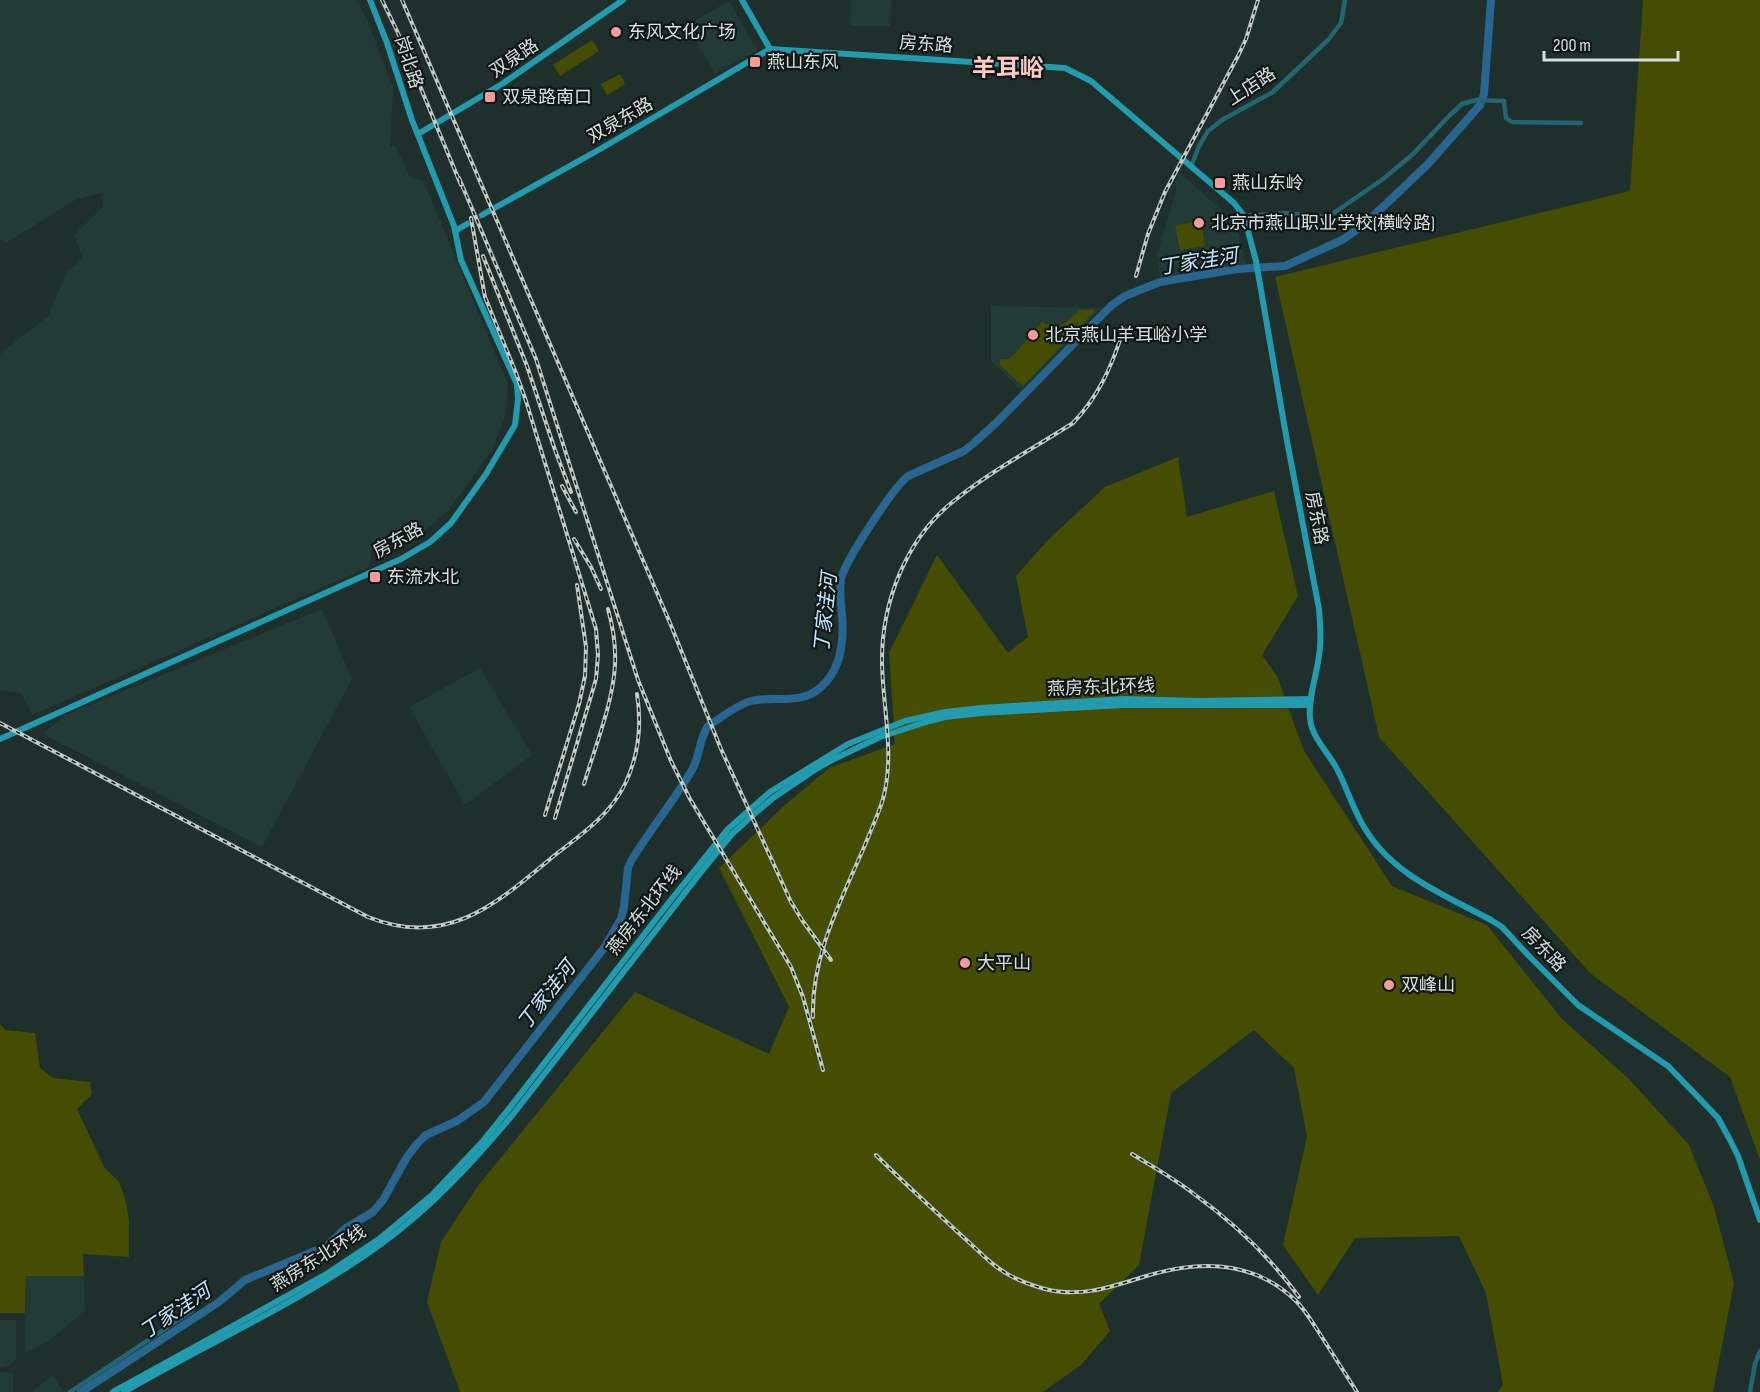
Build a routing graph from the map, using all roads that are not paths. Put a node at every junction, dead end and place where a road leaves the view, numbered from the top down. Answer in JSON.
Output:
{"nodes":[{"id":1,"x":370,"y":0,"type":"edge"},
{"id":2,"x":623,"y":0,"type":"edge"},
{"id":3,"x":742,"y":0,"type":"edge"},
{"id":4,"x":1346,"y":0,"type":"edge"},
{"id":5,"x":770,"y":49,"type":"junction"},
{"id":6,"x":1581,"y":123,"type":"dead end"},
{"id":7,"x":418,"y":134,"type":"junction"},
{"id":8,"x":1191,"y":167,"type":"junction"},
{"id":9,"x":483,"y":215,"type":"tunnel mouth"},
{"id":10,"x":1244,"y":216,"type":"junction"},
{"id":11,"x":467,"y":224,"type":"tunnel mouth"},
{"id":12,"x":455,"y":231,"type":"junction"},
{"id":13,"x":1310,"y":702,"type":"junction"},
{"id":14,"x":3,"y":737,"type":"edge"},
{"id":15,"x":1760,"y":1220,"type":"edge"},
{"id":16,"x":192,"y":1311,"type":"dead end"},
{"id":17,"x":1760,"y":1351,"type":"edge"},
{"id":18,"x":146,"y":1377,"type":"junction"},
{"id":19,"x":70,"y":1392,"type":"edge"},
{"id":20,"x":113,"y":1392,"type":"edge"},
{"id":21,"x":124,"y":1392,"type":"edge"},
{"id":22,"x":1750,"y":1392,"type":"edge"}],
"edges":[{"from":1,"to":7,"type":"main road","name":"岗北路"},
{"from":2,"to":7,"type":"main road","name":"双泉路"},
{"from":3,"to":5,"type":"main road"},
{"from":4,"to":8,"type":"street","name":"上店路"},
{"from":5,"to":8,"type":"main road","name":"房东路"},
{"from":5,"to":9,"type":"main road","name":"双泉东路"},
{"from":6,"to":10,"type":"street"},
{"from":7,"to":12,"type":"main road","name":"房东路"},
{"from":8,"to":10,"type":"main road","name":"房东路"},
{"from":10,"to":13,"type":"main road","name":"房东路"},
{"from":11,"to":12,"type":"main road"},
{"from":12,"to":14,"type":"main road","name":"房东路"},
{"from":13,"to":15,"type":"main road","name":"房东路"},
{"from":13,"to":18,"type":"main road","name":"燕房东北环线"},
{"from":16,"to":19,"type":"street"},
{"from":17,"to":22,"type":"street"},
{"from":18,"to":20,"type":"main road","name":"燕房东北环线"},
{"from":18,"to":21,"type":"main road","name":"燕房东北环线"}]}
